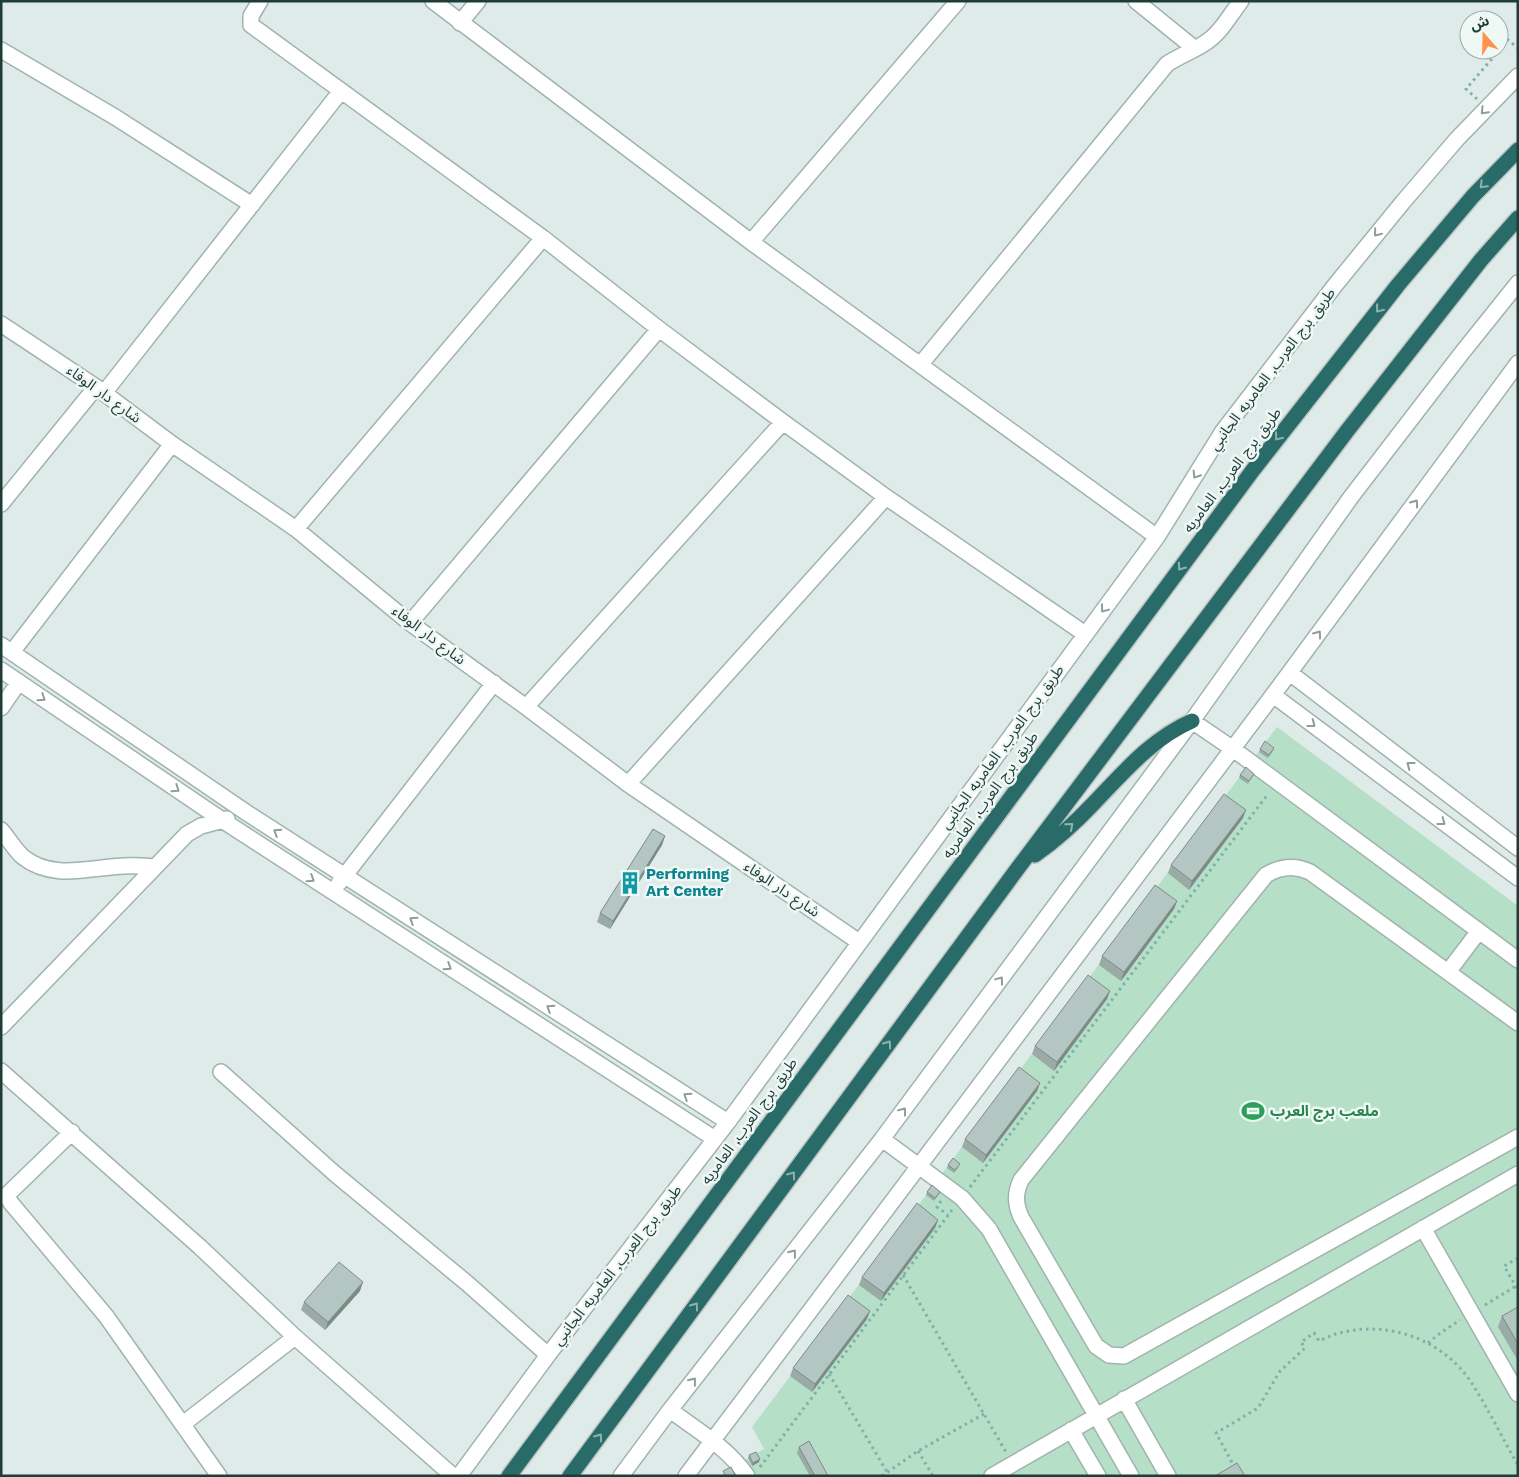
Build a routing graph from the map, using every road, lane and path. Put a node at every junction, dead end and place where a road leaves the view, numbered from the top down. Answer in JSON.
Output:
{"nodes":[{"id":1,"x":260,"y":1,"type":"edge"},
{"id":2,"x":432,"y":1,"type":"edge"},
{"id":3,"x":478,"y":1,"type":"edge"},
{"id":4,"x":958,"y":1,"type":"edge"},
{"id":5,"x":1136,"y":1,"type":"edge"},
{"id":6,"x":1241,"y":1,"type":"edge"},
{"id":7,"x":460,"y":23,"type":"junction"},
{"id":8,"x":1194,"y":48,"type":"junction"},
{"id":9,"x":1518,"y":48,"type":"edge"},
{"id":10,"x":1,"y":50,"type":"edge"},
{"id":11,"x":1518,"y":76,"type":"edge"},
{"id":12,"x":1466,"y":89,"type":"dead end"},
{"id":13,"x":341,"y":91,"type":"junction"},
{"id":14,"x":1518,"y":150,"type":"edge"},
{"id":15,"x":252,"y":205,"type":"junction"},
{"id":16,"x":1518,"y":218,"type":"edge"},
{"id":17,"x":543,"y":238,"type":"junction"},
{"id":18,"x":751,"y":242,"type":"junction"},
{"id":19,"x":1518,"y":283,"type":"edge"},
{"id":20,"x":1,"y":324,"type":"edge"},
{"id":21,"x":659,"y":329,"type":"junction"},
{"id":22,"x":1518,"y":363,"type":"edge"},
{"id":23,"x":920,"y":365,"type":"junction"},
{"id":24,"x":100,"y":390,"type":"junction"},
{"id":25,"x":783,"y":422,"type":"junction"},
{"id":26,"x":172,"y":444,"type":"junction"},
{"id":27,"x":886,"y":497,"type":"junction"},
{"id":28,"x":1,"y":504,"type":"edge"},
{"id":29,"x":296,"y":529,"type":"junction"},
{"id":30,"x":1157,"y":537,"type":"junction"},
{"id":31,"x":410,"y":623,"type":"junction"},
{"id":32,"x":1085,"y":634,"type":"junction"},
{"id":33,"x":6,"y":649,"type":"edge"},
{"id":34,"x":1,"y":670,"type":"edge"},
{"id":35,"x":1290,"y":673,"type":"junction"},
{"id":36,"x":19,"y":682,"type":"junction"},
{"id":37,"x":494,"y":683,"type":"junction"},
{"id":38,"x":1273,"y":695,"type":"junction"},
{"id":39,"x":526,"y":707,"type":"junction"},
{"id":40,"x":1,"y":708,"type":"edge"},
{"id":41,"x":1192,"y":721,"type":"junction"},
{"id":42,"x":1233,"y":749,"type":"junction"},
{"id":43,"x":1278,"y":782,"type":"junction"},
{"id":44,"x":628,"y":784,"type":"junction"},
{"id":45,"x":247,"y":813,"type":"junction"},
{"id":46,"x":222,"y":820,"type":"junction"},
{"id":47,"x":1,"y":830,"type":"edge"},
{"id":48,"x":1518,"y":848,"type":"edge"},
{"id":49,"x":155,"y":867,"type":"junction"},
{"id":50,"x":1018,"y":868,"type":"junction"},
{"id":51,"x":344,"y":876,"type":"junction"},
{"id":52,"x":1518,"y":878,"type":"edge"},
{"id":53,"x":333,"y":892,"type":"junction"},
{"id":54,"x":1479,"y":931,"type":"junction"},
{"id":55,"x":860,"y":942,"type":"junction"},
{"id":56,"x":1518,"y":960,"type":"edge"},
{"id":57,"x":1448,"y":972,"type":"junction"},
{"id":58,"x":1518,"y":1023,"type":"edge"},
{"id":59,"x":1,"y":1027,"type":"edge"},
{"id":60,"x":598,"y":1038,"type":"junction"},
{"id":61,"x":587,"y":1056,"type":"junction"},
{"id":62,"x":1,"y":1071,"type":"edge"},
{"id":63,"x":221,"y":1072,"type":"dead end"},
{"id":64,"x":728,"y":1122,"type":"junction"},
{"id":65,"x":72,"y":1132,"type":"junction"},
{"id":66,"x":1518,"y":1137,"type":"edge"},
{"id":67,"x":715,"y":1139,"type":"junction"},
{"id":68,"x":882,"y":1139,"type":"junction"},
{"id":69,"x":919,"y":1165,"type":"junction"},
{"id":70,"x":1518,"y":1174,"type":"edge"},
{"id":71,"x":962,"y":1198,"type":"junction"},
{"id":72,"x":1422,"y":1228,"type":"junction"},
{"id":73,"x":1518,"y":1258,"type":"edge"},
{"id":74,"x":903,"y":1275,"type":"junction"},
{"id":75,"x":1518,"y":1290,"type":"edge"},
{"id":76,"x":295,"y":1338,"type":"junction"},
{"id":77,"x":548,"y":1355,"type":"junction"},
{"id":78,"x":829,"y":1374,"type":"junction"},
{"id":79,"x":1518,"y":1394,"type":"edge"},
{"id":80,"x":1124,"y":1399,"type":"junction"},
{"id":81,"x":670,"y":1410,"type":"junction"},
{"id":82,"x":984,"y":1414,"type":"junction"},
{"id":83,"x":1096,"y":1415,"type":"junction"},
{"id":84,"x":183,"y":1424,"type":"junction"},
{"id":85,"x":1071,"y":1430,"type":"junction"},
{"id":86,"x":712,"y":1441,"type":"junction"},
{"id":87,"x":918,"y":1451,"type":"junction"},
{"id":88,"x":1013,"y":1464,"type":"junction"},
{"id":89,"x":1518,"y":1465,"type":"edge"},
{"id":90,"x":1236,"y":1469,"type":"edge"},
{"id":91,"x":753,"y":1472,"type":"edge"},
{"id":92,"x":887,"y":1472,"type":"junction"},
{"id":93,"x":219,"y":1476,"type":"edge"},
{"id":94,"x":452,"y":1476,"type":"edge"},
{"id":95,"x":459,"y":1476,"type":"edge"},
{"id":96,"x":509,"y":1476,"type":"edge"},
{"id":97,"x":570,"y":1476,"type":"edge"},
{"id":98,"x":621,"y":1476,"type":"edge"},
{"id":99,"x":686,"y":1476,"type":"edge"},
{"id":100,"x":882,"y":1476,"type":"edge"},
{"id":101,"x":933,"y":1476,"type":"edge"},
{"id":102,"x":992,"y":1476,"type":"edge"},
{"id":103,"x":1098,"y":1476,"type":"edge"},
{"id":104,"x":1131,"y":1476,"type":"edge"},
{"id":105,"x":1168,"y":1476,"type":"edge"}],
"edges":[{"from":1,"to":13,"type":"street"},
{"from":2,"to":7,"type":"street"},
{"from":3,"to":7,"type":"street"},
{"from":4,"to":18,"type":"street"},
{"from":5,"to":8,"type":"street"},
{"from":6,"to":8,"type":"street"},
{"from":7,"to":18,"type":"street"},
{"from":8,"to":23,"type":"street"},
{"from":9,"to":12,"type":"path"},
{"from":10,"to":15,"type":"street"},
{"from":11,"to":30,"type":"street","name":"طريق برج العرب, العامريه الجانبي","one_way":true},
{"from":13,"to":15,"type":"street"},
{"from":13,"to":17,"type":"street"},
{"from":14,"to":96,"type":"highway","name":"طريق برج العرب, العامريه","one_way":true},
{"from":15,"to":24,"type":"street"},
{"from":16,"to":50,"type":"highway"},
{"from":17,"to":21,"type":"street"},
{"from":17,"to":29,"type":"street"},
{"from":18,"to":23,"type":"street"},
{"from":19,"to":41,"type":"street"},
{"from":20,"to":24,"type":"street","name":"شارع دار الوفاء"},
{"from":21,"to":25,"type":"street"},
{"from":21,"to":31,"type":"street"},
{"from":35,"to":22,"type":"street","one_way":true},
{"from":23,"to":30,"type":"street"},
{"from":24,"to":26,"type":"street","name":"شارع دار الوفاء"},
{"from":24,"to":28,"type":"street"},
{"from":25,"to":27,"type":"street"},
{"from":25,"to":39,"type":"street"},
{"from":26,"to":29,"type":"street","name":"شارع دار الوفاء"},
{"from":26,"to":33,"type":"street"},
{"from":27,"to":32,"type":"street"},
{"from":27,"to":44,"type":"street"},
{"from":29,"to":31,"type":"street","name":"شارع دار الوفاء"},
{"from":30,"to":32,"type":"street","name":"طريق برج العرب, العامريه الجانبي","one_way":true},
{"from":31,"to":37,"type":"street","name":"شارع دار الوفاء"},
{"from":32,"to":55,"type":"street","name":"طريق برج العرب, العامريه الجانبي"},
{"from":33,"to":45,"type":"street"},
{"from":34,"to":36,"type":"street"},
{"from":35,"to":38,"type":"street"},
{"from":48,"to":35,"type":"street","one_way":true},
{"from":36,"to":40,"type":"street"},
{"from":36,"to":46,"type":"street","one_way":true},
{"from":37,"to":39,"type":"street","name":"شارع دار الوفاء"},
{"from":37,"to":51,"type":"street"},
{"from":38,"to":42,"type":"street"},
{"from":38,"to":52,"type":"street","one_way":true},
{"from":39,"to":44,"type":"street","name":"شارع دار الوفاء"},
{"from":41,"to":42,"type":"street"},
{"from":50,"to":41,"type":"highway","one_way":true},
{"from":68,"to":41,"type":"street","one_way":true},
{"from":42,"to":43,"type":"street"},
{"from":42,"to":69,"type":"street"},
{"from":43,"to":54,"type":"street"},
{"from":43,"to":71,"type":"path"},
{"from":44,"to":55,"type":"street","name":"شارع دار الوفاء"},
{"from":45,"to":46,"type":"street"},
{"from":51,"to":45,"type":"street","one_way":true},
{"from":46,"to":49,"type":"street"},
{"from":46,"to":53,"type":"street","one_way":true},
{"from":47,"to":49,"type":"street"},
{"from":49,"to":59,"type":"street"},
{"from":97,"to":50,"type":"highway","one_way":true},
{"from":51,"to":53,"type":"street"},
{"from":60,"to":51,"type":"street","one_way":true},
{"from":53,"to":61,"type":"street","one_way":true},
{"from":54,"to":56,"type":"street"},
{"from":54,"to":57,"type":"street"},
{"from":55,"to":64,"type":"street","name":"طريق برج العرب, العامريه الجانبي"},
{"from":57,"to":58,"type":"street"},
{"from":57,"to":66,"type":"street"},
{"from":60,"to":61,"type":"street"},
{"from":64,"to":60,"type":"street","one_way":true},
{"from":61,"to":67,"type":"street"},
{"from":62,"to":65,"type":"street"},
{"from":63,"to":77,"type":"street"},
{"from":64,"to":67,"type":"street","name":"طريق برج العرب, العامريه الجانبي"},
{"from":65,"to":76,"type":"street"},
{"from":65,"to":84,"type":"street"},
{"from":67,"to":77,"type":"street","name":"طريق برج العرب, العامريه الجانبي"},
{"from":68,"to":69,"type":"street"},
{"from":81,"to":68,"type":"street","one_way":true},
{"from":69,"to":71,"type":"street"},
{"from":69,"to":86,"type":"street"},
{"from":70,"to":72,"type":"street"},
{"from":71,"to":74,"type":"path"},
{"from":71,"to":83,"type":"street"},
{"from":72,"to":79,"type":"street"},
{"from":72,"to":80,"type":"street"},
{"from":73,"to":75,"type":"path"},
{"from":74,"to":78,"type":"path"},
{"from":74,"to":82,"type":"path"},
{"from":76,"to":84,"type":"street"},
{"from":76,"to":94,"type":"street"},
{"from":77,"to":95,"type":"street","name":"طريق برج العرب, العامريه الجانبي"},
{"from":78,"to":91,"type":"path"},
{"from":78,"to":92,"type":"path"},
{"from":80,"to":83,"type":"street"},
{"from":80,"to":105,"type":"street"},
{"from":81,"to":86,"type":"street"},
{"from":81,"to":98,"type":"street"},
{"from":82,"to":87,"type":"path"},
{"from":82,"to":88,"type":"path"},
{"from":83,"to":85,"type":"street"},
{"from":83,"to":104,"type":"street"},
{"from":84,"to":93,"type":"street"},
{"from":85,"to":88,"type":"street"},
{"from":85,"to":103,"type":"street"},
{"from":86,"to":91,"type":"street"},
{"from":86,"to":99,"type":"street"},
{"from":87,"to":92,"type":"path"},
{"from":87,"to":101,"type":"path"},
{"from":88,"to":102,"type":"street"},
{"from":89,"to":90,"type":"path"},
{"from":92,"to":100,"type":"path"}]}
